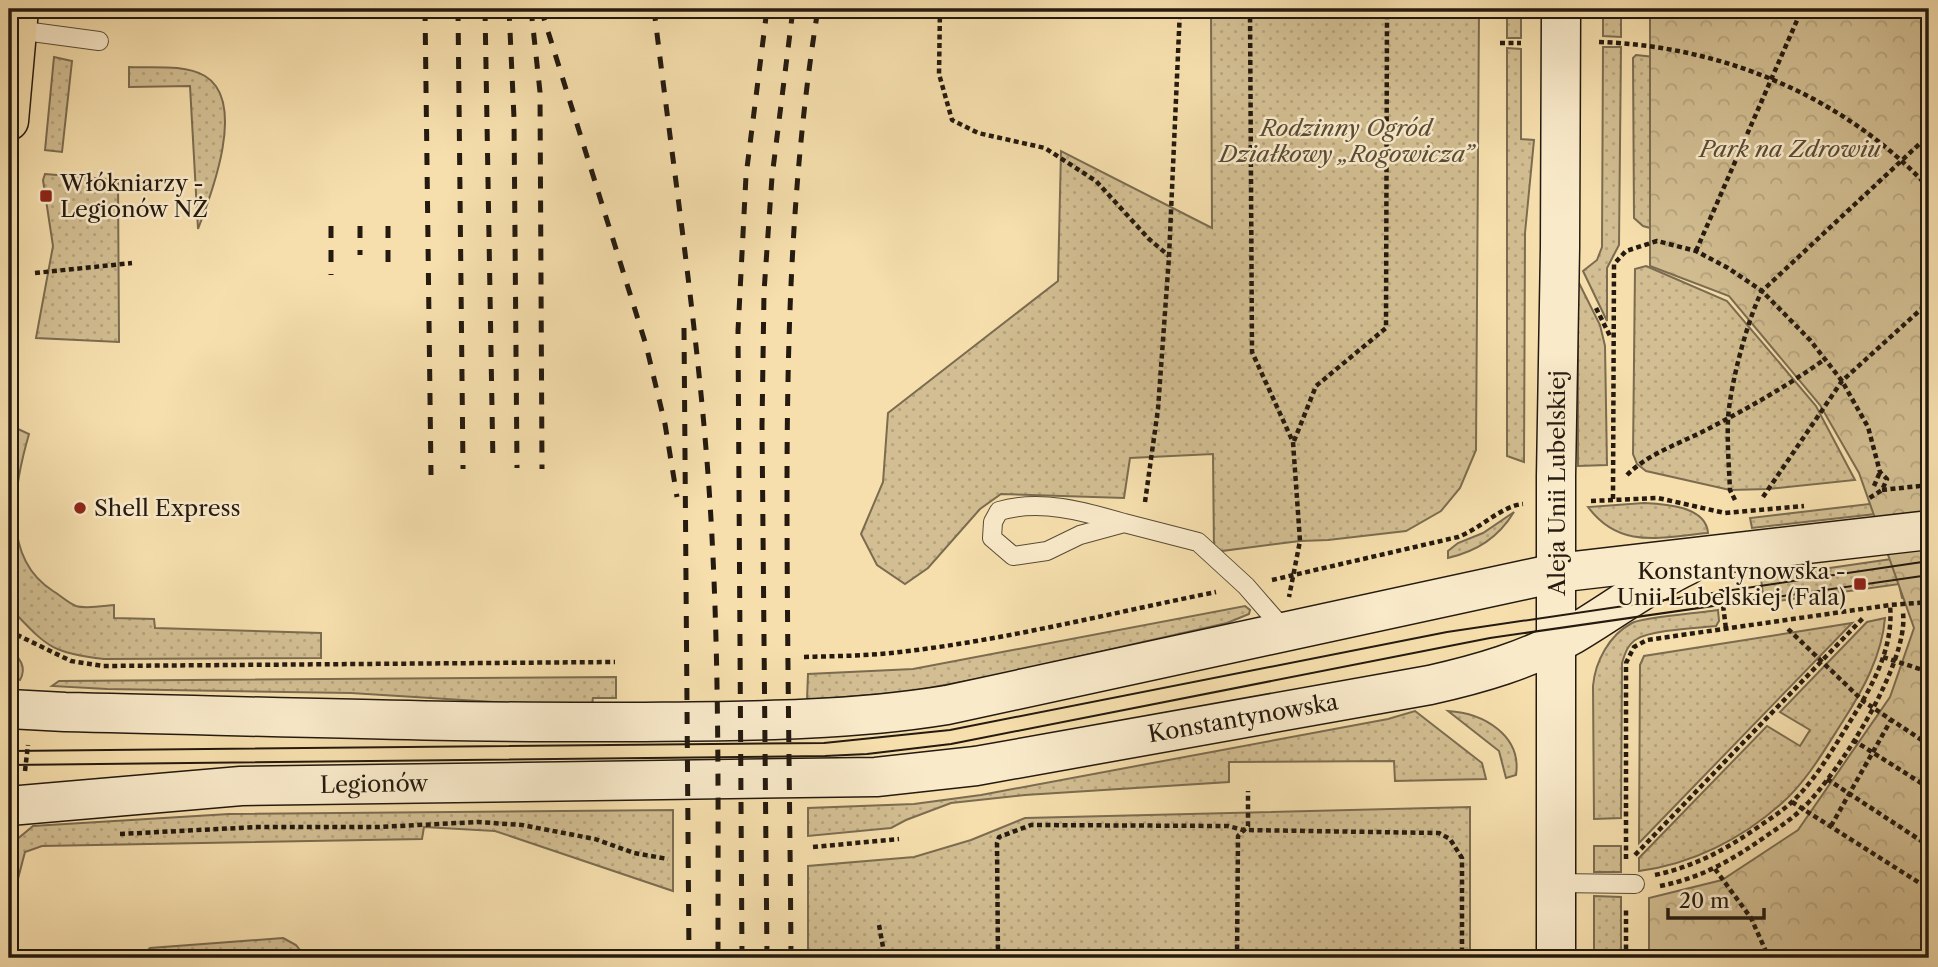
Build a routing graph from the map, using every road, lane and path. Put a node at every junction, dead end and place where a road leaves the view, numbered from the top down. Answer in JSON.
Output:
{"nodes":[{"id":1,"x":940,"y":9,"type":"edge"},
{"id":2,"x":1180,"y":9,"type":"edge"},
{"id":3,"x":1250,"y":9,"type":"edge"},
{"id":4,"x":1387,"y":9,"type":"edge"},
{"id":5,"x":1561,"y":9,"type":"edge"},
{"id":6,"x":1802,"y":9,"type":"edge"},
{"id":7,"x":18,"y":20,"type":"edge"},
{"id":8,"x":99,"y":41,"type":"dead end"},
{"id":9,"x":1600,"y":42,"type":"dead end"},
{"id":10,"x":1500,"y":43,"type":"dead end"},
{"id":11,"x":1521,"y":43,"type":"dead end"},
{"id":12,"x":1771,"y":78,"type":"junction"},
{"id":13,"x":9,"y":121,"type":"edge"},
{"id":14,"x":1929,"y":135,"type":"edge"},
{"id":15,"x":1903,"y":159,"type":"junction"},
{"id":16,"x":1929,"y":188,"type":"edge"},
{"id":17,"x":1696,"y":251,"type":"junction"},
{"id":18,"x":1169,"y":257,"type":"junction"},
{"id":19,"x":132,"y":263,"type":"dead end"},
{"id":20,"x":35,"y":273,"type":"dead end"},
{"id":21,"x":1762,"y":291,"type":"junction"},
{"id":22,"x":1929,"y":302,"type":"edge"},
{"id":23,"x":1825,"y":359,"type":"junction"},
{"id":24,"x":1842,"y":381,"type":"junction"},
{"id":25,"x":1728,"y":418,"type":"junction"},
{"id":26,"x":1293,"y":442,"type":"junction"},
{"id":27,"x":1880,"y":472,"type":"junction"},
{"id":28,"x":1627,"y":475,"type":"dead end"},
{"id":29,"x":1929,"y":485,"type":"edge"},
{"id":30,"x":1874,"y":486,"type":"dead end"},
{"id":31,"x":1882,"y":490,"type":"junction"},
{"id":32,"x":1763,"y":497,"type":"dead end"},
{"id":33,"x":1613,"y":499,"type":"junction"},
{"id":34,"x":1735,"y":500,"type":"dead end"},
{"id":35,"x":1867,"y":500,"type":"dead end"},
{"id":36,"x":1580,"y":501,"type":"dead end"},
{"id":37,"x":1521,"y":505,"type":"dead end"},
{"id":38,"x":1815,"y":505,"type":"dead end"},
{"id":39,"x":1132,"y":525,"type":"junction"},
{"id":40,"x":1929,"y":530,"type":"edge"},
{"id":41,"x":1718,"y":566,"type":"junction"},
{"id":42,"x":1556,"y":573,"type":"junction"},
{"id":43,"x":1293,"y":575,"type":"junction"},
{"id":44,"x":1246,"y":586,"type":"junction"},
{"id":45,"x":1929,"y":602,"type":"edge"},
{"id":46,"x":1890,"y":605,"type":"junction"},
{"id":47,"x":1903,"y":613,"type":"dead end"},
{"id":48,"x":1864,"y":617,"type":"dead end"},
{"id":49,"x":1726,"y":629,"type":"junction"},
{"id":50,"x":1788,"y":629,"type":"dead end"},
{"id":51,"x":9,"y":631,"type":"edge"},
{"id":52,"x":1286,"y":632,"type":"junction"},
{"id":53,"x":1556,"y":643,"type":"junction"},
{"id":54,"x":804,"y":657,"type":"dead end"},
{"id":55,"x":1883,"y":657,"type":"junction"},
{"id":56,"x":1895,"y":660,"type":"junction"},
{"id":57,"x":1823,"y":661,"type":"junction"},
{"id":58,"x":615,"y":662,"type":"dead end"},
{"id":59,"x":1929,"y":671,"type":"edge"},
{"id":60,"x":1863,"y":701,"type":"junction"},
{"id":61,"x":1873,"y":708,"type":"junction"},
{"id":62,"x":1891,"y":720,"type":"junction"},
{"id":63,"x":19,"y":721,"type":"edge"},
{"id":64,"x":1853,"y":740,"type":"junction"},
{"id":65,"x":1929,"y":745,"type":"edge"},
{"id":66,"x":1873,"y":752,"type":"junction"},
{"id":67,"x":740,"y":779,"type":"joint"},
{"id":68,"x":1827,"y":779,"type":"junction"},
{"id":69,"x":1929,"y":788,"type":"edge"},
{"id":70,"x":1248,"y":790,"type":"dead end"},
{"id":71,"x":1849,"y":794,"type":"junction"},
{"id":72,"x":16,"y":795,"type":"edge"},
{"id":73,"x":1792,"y":802,"type":"junction"},
{"id":74,"x":1803,"y":808,"type":"junction"},
{"id":75,"x":1831,"y":826,"type":"junction"},
{"id":76,"x":1243,"y":830,"type":"junction"},
{"id":77,"x":108,"y":834,"type":"dead end"},
{"id":78,"x":899,"y":839,"type":"dead end"},
{"id":79,"x":1929,"y":846,"type":"edge"},
{"id":80,"x":813,"y":847,"type":"dead end"},
{"id":81,"x":1635,"y":855,"type":"dead end"},
{"id":82,"x":668,"y":859,"type":"dead end"},
{"id":83,"x":1715,"y":869,"type":"junction"},
{"id":84,"x":1629,"y":882,"type":"junction"},
{"id":85,"x":1556,"y":883,"type":"junction"},
{"id":86,"x":1656,"y":887,"type":"dead end"},
{"id":87,"x":1929,"y":889,"type":"edge"},
{"id":88,"x":879,"y":925,"type":"dead end"},
{"id":89,"x":885,"y":958,"type":"edge"},
{"id":90,"x":998,"y":958,"type":"edge"},
{"id":91,"x":1237,"y":958,"type":"edge"},
{"id":92,"x":1462,"y":958,"type":"edge"},
{"id":93,"x":1556,"y":958,"type":"edge"},
{"id":94,"x":1626,"y":958,"type":"edge"},
{"id":95,"x":1769,"y":958,"type":"edge"}],
"edges":[{"from":1,"to":18,"type":"path"},
{"from":2,"to":18,"type":"path"},
{"from":3,"to":26,"type":"path"},
{"from":4,"to":26,"type":"path"},
{"from":5,"to":42,"type":"main road","name":"Aleja Unii Lubelskiej"},
{"from":6,"to":12,"type":"path"},
{"from":7,"to":8,"type":"lane"},
{"from":7,"to":13,"type":"main road"},
{"from":9,"to":12,"type":"path"},
{"from":10,"to":11,"type":"path"},
{"from":12,"to":15,"type":"path"},
{"from":12,"to":17,"type":"path"},
{"from":14,"to":15,"type":"path"},
{"from":15,"to":16,"type":"path"},
{"from":15,"to":21,"type":"path"},
{"from":17,"to":21,"type":"path"},
{"from":17,"to":33,"type":"path"},
{"from":18,"to":39,"type":"path"},
{"from":19,"to":20,"type":"path"},
{"from":21,"to":23,"type":"path"},
{"from":21,"to":25,"type":"path"},
{"from":22,"to":24,"type":"path"},
{"from":23,"to":24,"type":"path"},
{"from":23,"to":25,"type":"path"},
{"from":24,"to":27,"type":"path"},
{"from":24,"to":32,"type":"path"},
{"from":25,"to":28,"type":"path"},
{"from":25,"to":34,"type":"path"},
{"from":26,"to":43,"type":"path"},
{"from":27,"to":30,"type":"path"},
{"from":27,"to":31,"type":"path"},
{"from":29,"to":31,"type":"path"},
{"from":31,"to":35,"type":"path"},
{"from":33,"to":36,"type":"path"},
{"from":33,"to":38,"type":"path"},
{"from":37,"to":43,"type":"path"},
{"from":39,"to":39,"type":"lane"},
{"from":39,"to":44,"type":"lane"},
{"from":40,"to":41,"type":"main road","name":"Konstantynowska"},
{"from":41,"to":42,"type":"main road","name":"Konstantynowska"},
{"from":41,"to":49,"type":"path"},
{"from":41,"to":53,"type":"main road","name":"Konstantynowska"},
{"from":42,"to":52,"type":"main road","name":"Konstantynowska"},
{"from":42,"to":53,"type":"main road","name":"Aleja Unii Lubelskiej"},
{"from":43,"to":44,"type":"path"},
{"from":43,"to":52,"type":"path"},
{"from":44,"to":52,"type":"lane"},
{"from":44,"to":54,"type":"path"},
{"from":45,"to":46,"type":"path"},
{"from":46,"to":49,"type":"path"},
{"from":46,"to":55,"type":"path"},
{"from":47,"to":56,"type":"path"},
{"from":48,"to":57,"type":"path"},
{"from":49,"to":84,"type":"path"},
{"from":50,"to":57,"type":"path"},
{"from":51,"to":58,"type":"path"},
{"from":52,"to":63,"type":"main road","name":"Konstantynowska"},
{"from":53,"to":67,"type":"main road","name":"Konstantynowska"},
{"from":53,"to":85,"type":"main road","name":"Aleja Unii Lubelskiej"},
{"from":55,"to":56,"type":"path"},
{"from":55,"to":60,"type":"path"},
{"from":56,"to":59,"type":"path"},
{"from":56,"to":61,"type":"path"},
{"from":57,"to":60,"type":"path"},
{"from":57,"to":81,"type":"path"},
{"from":60,"to":61,"type":"path"},
{"from":60,"to":73,"type":"path"},
{"from":61,"to":62,"type":"path"},
{"from":61,"to":64,"type":"path"},
{"from":62,"to":65,"type":"path"},
{"from":62,"to":66,"type":"path"},
{"from":63,"to":72,"type":"path"},
{"from":64,"to":66,"type":"path"},
{"from":64,"to":68,"type":"path"},
{"from":66,"to":69,"type":"path"},
{"from":66,"to":71,"type":"path"},
{"from":67,"to":72,"type":"main road","name":"Legionów"},
{"from":68,"to":71,"type":"path"},
{"from":68,"to":74,"type":"path"},
{"from":70,"to":76,"type":"path"},
{"from":71,"to":75,"type":"path"},
{"from":71,"to":79,"type":"path"},
{"from":73,"to":74,"type":"path"},
{"from":73,"to":84,"type":"path"},
{"from":74,"to":75,"type":"path"},
{"from":74,"to":83,"type":"path"},
{"from":75,"to":87,"type":"path"},
{"from":76,"to":90,"type":"path"},
{"from":76,"to":91,"type":"path"},
{"from":76,"to":92,"type":"path"},
{"from":77,"to":82,"type":"path"},
{"from":78,"to":80,"type":"path"},
{"from":83,"to":86,"type":"path"},
{"from":83,"to":95,"type":"path"},
{"from":84,"to":85,"type":"lane"},
{"from":84,"to":94,"type":"path"},
{"from":85,"to":93,"type":"main road","name":"Aleja Unii Lubelskiej"},
{"from":88,"to":89,"type":"path"}]}
